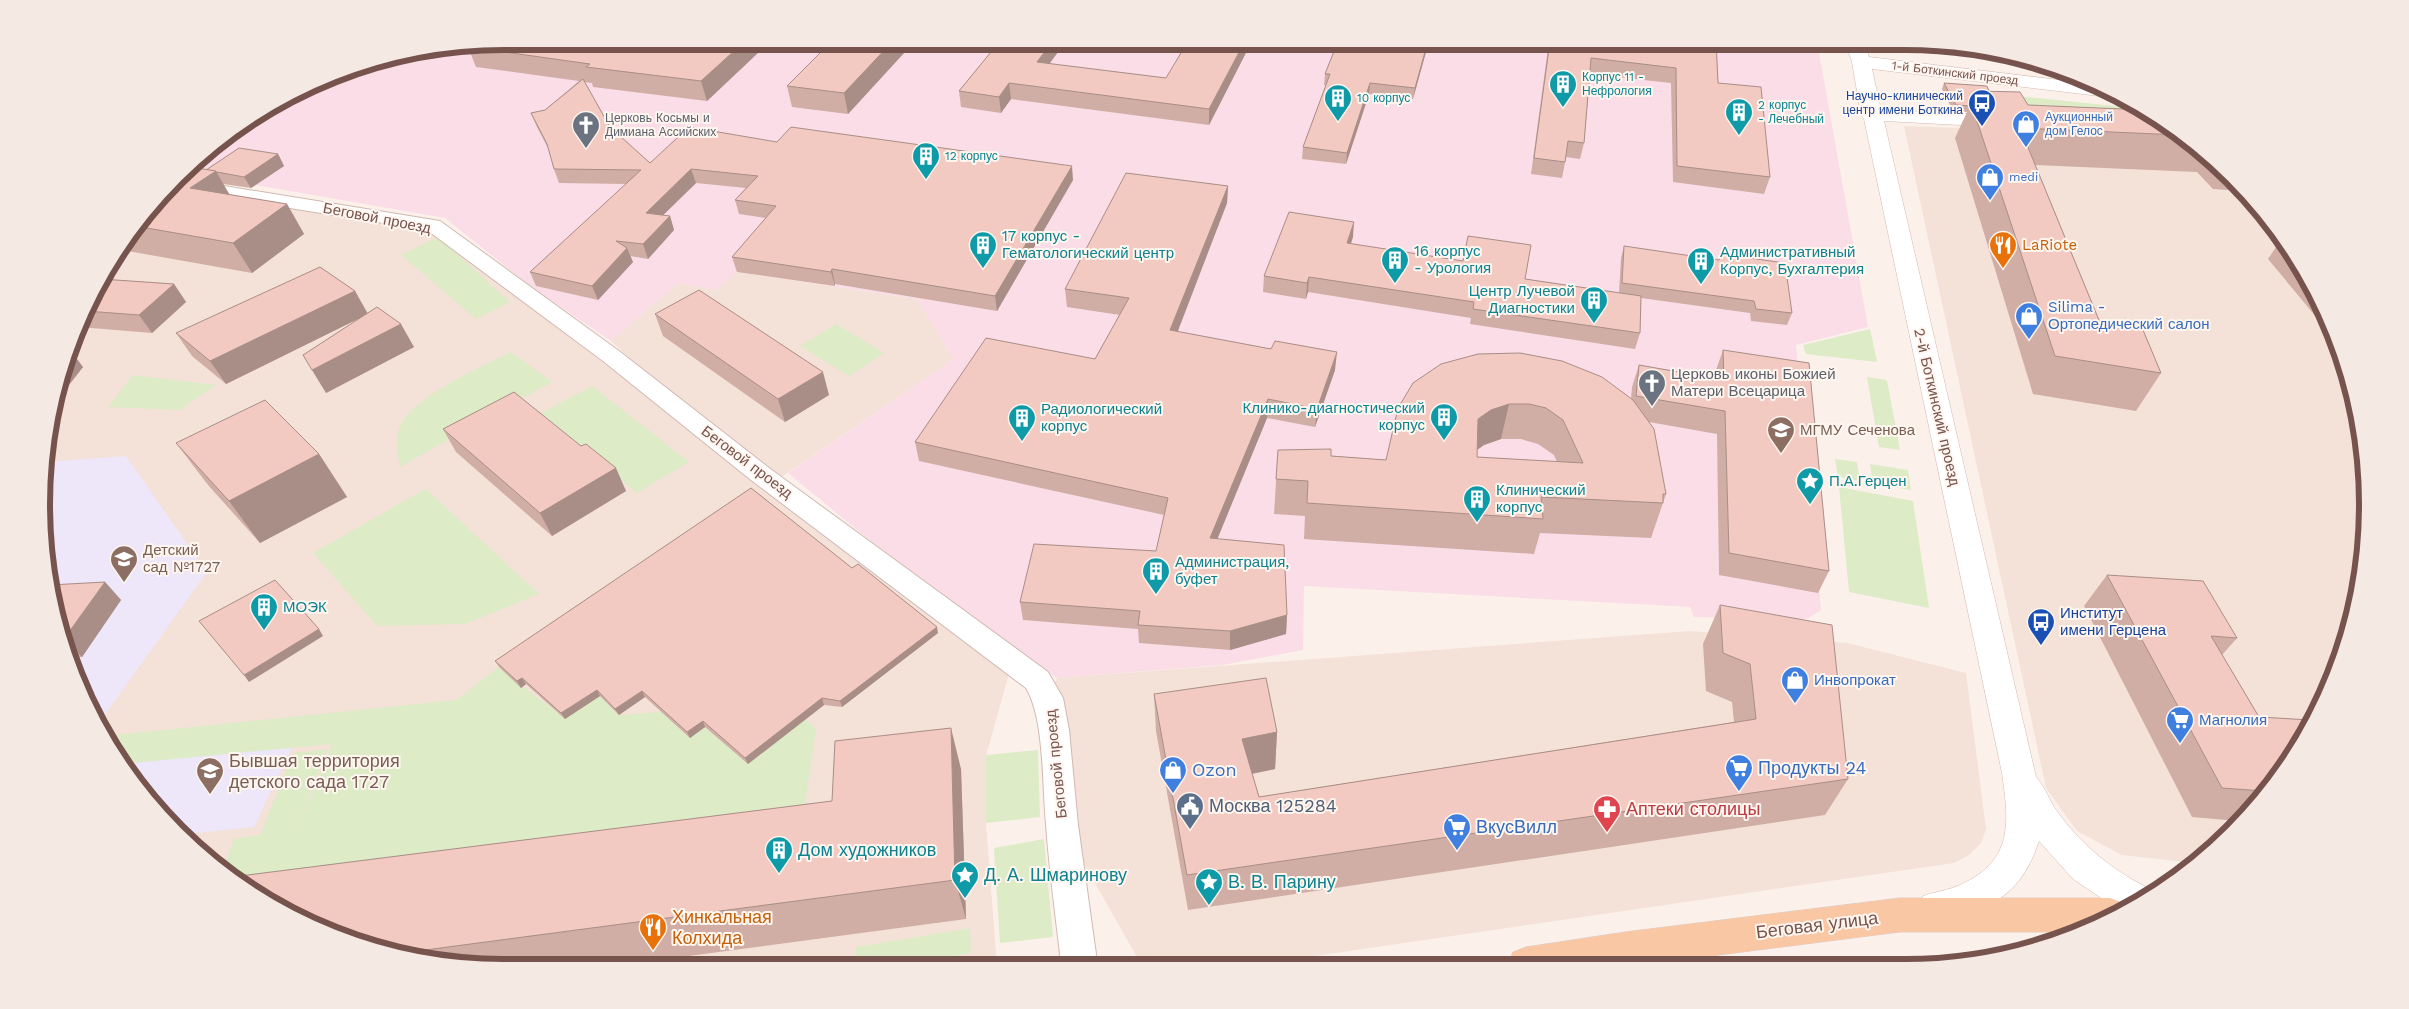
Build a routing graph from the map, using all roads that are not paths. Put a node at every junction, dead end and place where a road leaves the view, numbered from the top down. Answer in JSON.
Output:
{"nodes":[{"id":1,"x":1857,"y":50,"type":"edge"},
{"id":2,"x":1861,"y":62,"type":"junction"},
{"id":3,"x":2083,"y":87,"type":"edge"},
{"id":4,"x":1871,"y":115,"type":"junction"},
{"id":5,"x":2016,"y":122,"type":"edge"},
{"id":6,"x":181,"y":185,"type":"edge"},
{"id":7,"x":2019,"y":773,"type":"junction"},
{"id":8,"x":2132,"y":898,"type":"edge"},
{"id":9,"x":1900,"y":915,"type":"junction"},
{"id":10,"x":2099,"y":915,"type":"edge"},
{"id":11,"x":1077,"y":959,"type":"edge"},
{"id":12,"x":1563,"y":959,"type":"edge"}],
"edges":[{"from":1,"to":2,"type":"street","name":"2-й Боткинский проезд"},
{"from":2,"to":3,"type":"street","name":"1-й Боткинский проезд"},
{"from":2,"to":4,"type":"street","name":"2-й Боткинский проезд"},
{"from":4,"to":5,"type":"street"},
{"from":4,"to":7,"type":"street","name":"2-й Боткинский проезд"},
{"from":6,"to":11,"type":"street","name":"Беговой проезд"},
{"from":7,"to":8,"type":"street","name":"2-й Боткинский проезд"},
{"from":7,"to":9,"type":"street","name":"2-й Боткинский проезд"},
{"from":9,"to":10,"type":"main road","name":"Беговая улица"},
{"from":9,"to":12,"type":"main road","name":"Беговая улица"}]}
